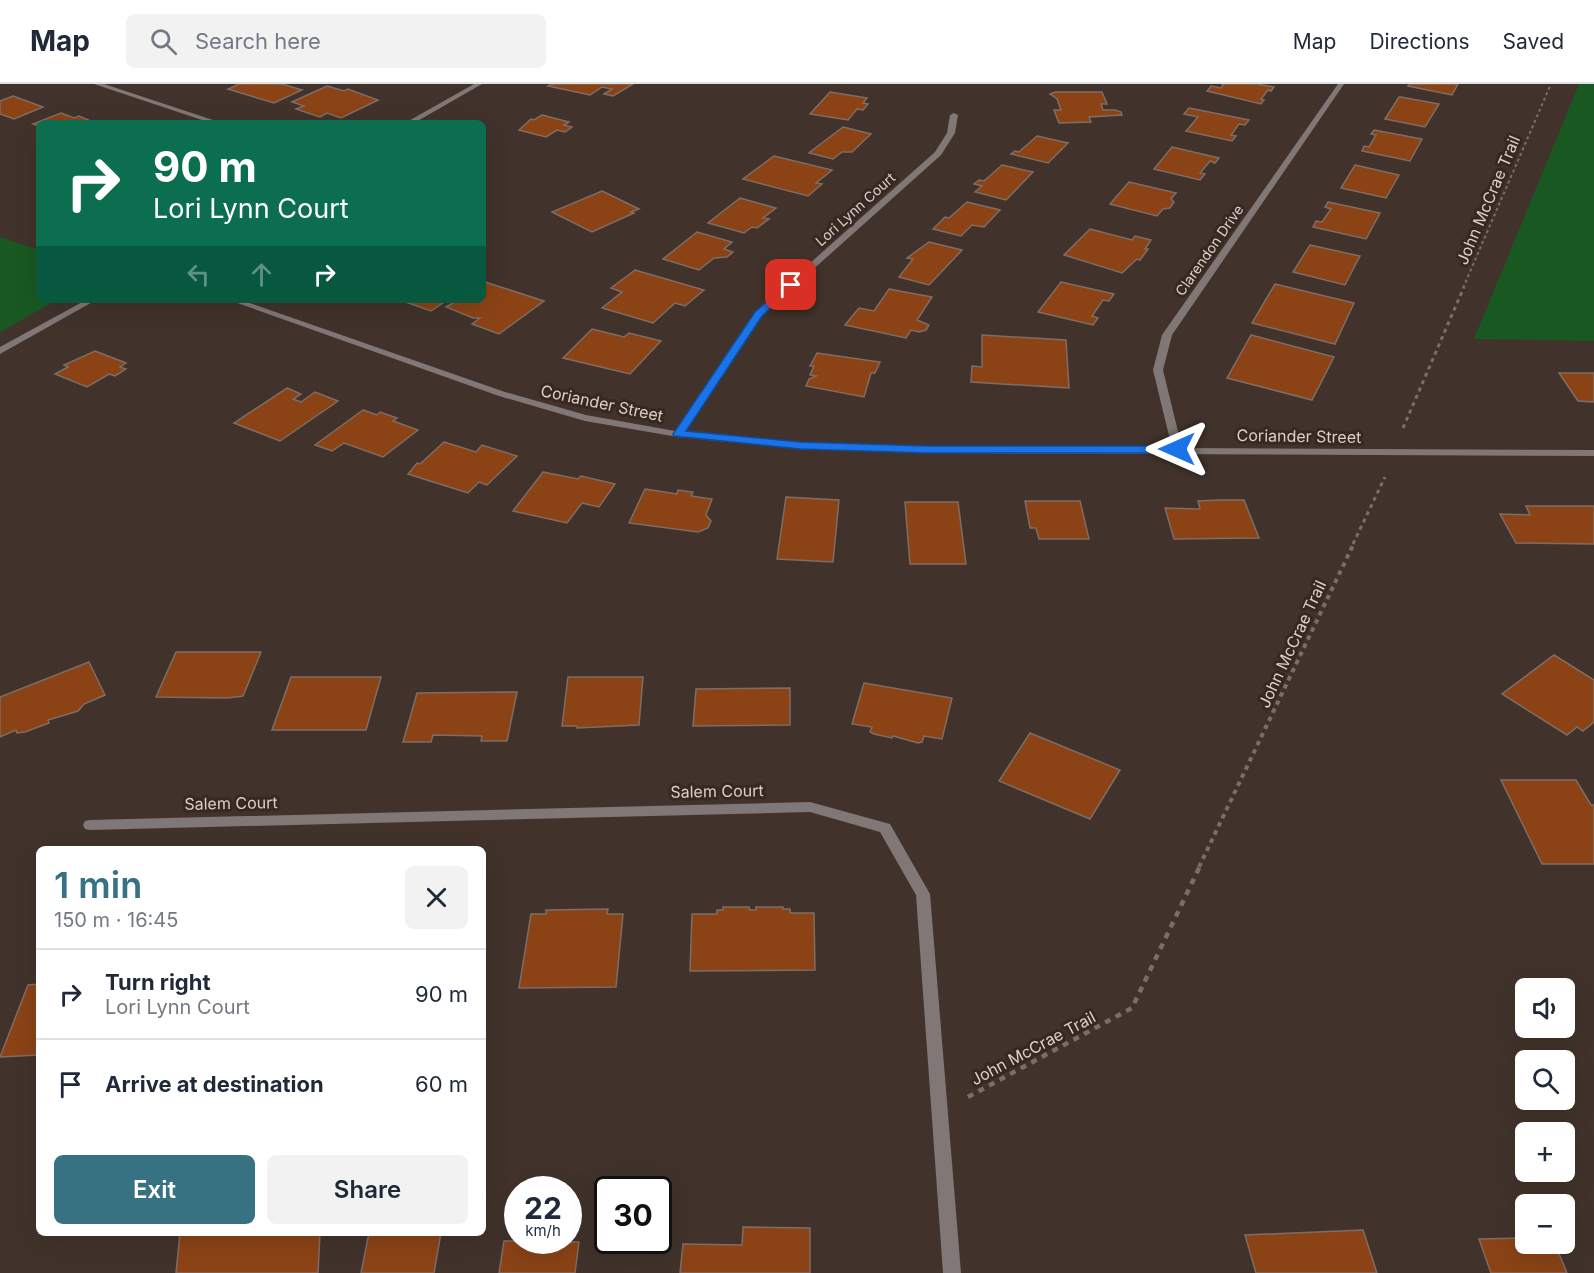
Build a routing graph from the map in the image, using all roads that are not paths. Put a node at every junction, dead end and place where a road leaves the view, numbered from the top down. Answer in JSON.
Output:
{"nodes":[{"id":1,"x":97,"y":84,"type":"edge"},
{"id":2,"x":479,"y":84,"type":"edge"},
{"id":3,"x":1341,"y":84,"type":"edge"},
{"id":4,"x":954,"y":115,"type":"dead end"},
{"id":5,"x":209,"y":120,"type":"edge"},
{"id":6,"x":414,"y":120,"type":"edge"},
{"id":7,"x":87,"y":303,"type":"edge"},
{"id":8,"x":242,"y":303,"type":"edge"},
{"id":9,"x":0,"y":351,"type":"edge"},
{"id":10,"x":678,"y":434,"type":"junction"},
{"id":11,"x":1177,"y":449,"type":"junction"},
{"id":12,"x":1594,"y":453,"type":"edge"},
{"id":13,"x":90,"y":825,"type":"dead end"},
{"id":14,"x":952,"y":1273,"type":"edge"}],
"edges":[{"from":1,"to":5,"type":"street"},
{"from":2,"to":6,"type":"street"},
{"from":3,"to":11,"type":"street","name":"Clarendon Drive"},
{"from":4,"to":10,"type":"street","name":"Lori Lynn Court"},
{"from":7,"to":9,"type":"street"},
{"from":8,"to":10,"type":"street","name":"Coriander Street"},
{"from":10,"to":11,"type":"street","name":"Coriander Street"},
{"from":11,"to":12,"type":"street","name":"Coriander Street"},
{"from":13,"to":14,"type":"street","name":"Salem Court"}]}
